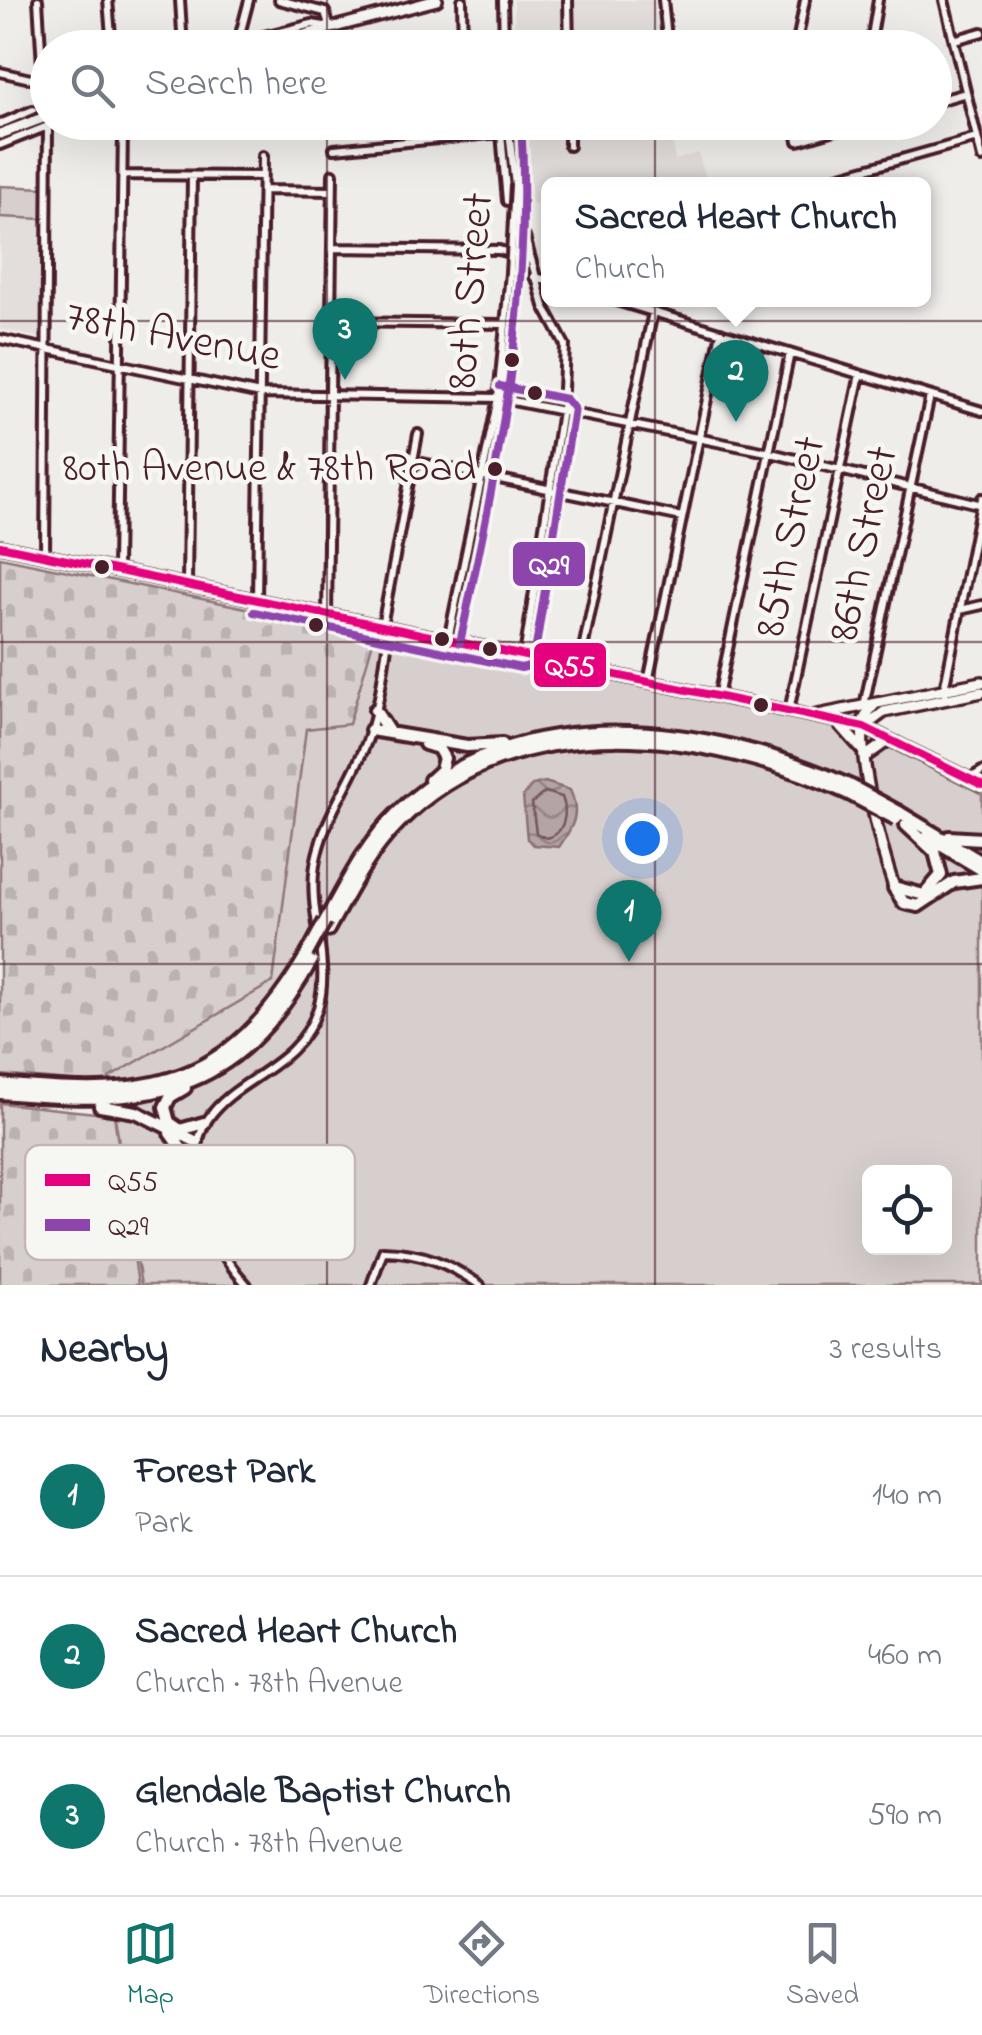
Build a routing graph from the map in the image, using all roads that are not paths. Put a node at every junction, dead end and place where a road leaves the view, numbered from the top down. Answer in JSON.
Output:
{"nodes":[{"id":1,"x":38,"y":0,"type":"edge"},
{"id":2,"x":108,"y":0,"type":"edge"},
{"id":3,"x":180,"y":0,"type":"edge"},
{"id":4,"x":249,"y":0,"type":"edge"},
{"id":5,"x":279,"y":0,"type":"edge"},
{"id":6,"x":437,"y":0,"type":"edge"},
{"id":7,"x":462,"y":0,"type":"edge"},
{"id":8,"x":504,"y":0,"type":"edge"},
{"id":9,"x":568,"y":0,"type":"edge"},
{"id":10,"x":663,"y":0,"type":"edge"},
{"id":11,"x":805,"y":0,"type":"edge"},
{"id":12,"x":878,"y":0,"type":"edge"},
{"id":13,"x":944,"y":0,"type":"edge"},
{"id":14,"x":330,"y":26,"type":"junction"},
{"id":15,"x":41,"y":30,"type":"edge"},
{"id":16,"x":110,"y":30,"type":"edge"},
{"id":17,"x":182,"y":30,"type":"edge"},
{"id":18,"x":241,"y":30,"type":"edge"},
{"id":19,"x":287,"y":30,"type":"edge"},
{"id":20,"x":316,"y":30,"type":"edge"},
{"id":21,"x":463,"y":30,"type":"edge"},
{"id":22,"x":504,"y":30,"type":"edge"},
{"id":23,"x":568,"y":30,"type":"edge"},
{"id":24,"x":666,"y":30,"type":"edge"},
{"id":25,"x":799,"y":30,"type":"edge"},
{"id":26,"x":873,"y":30,"type":"edge"},
{"id":27,"x":952,"y":30,"type":"edge"},
{"id":28,"x":952,"y":32,"type":"edge"},
{"id":29,"x":982,"y":32,"type":"edge"},
{"id":30,"x":954,"y":40,"type":"junction"},
{"id":31,"x":0,"y":72,"type":"edge"},
{"id":32,"x":30,"y":79,"type":"edge"},
{"id":33,"x":966,"y":94,"type":"junction"},
{"id":34,"x":952,"y":98,"type":"edge"},
{"id":35,"x":982,"y":105,"type":"edge"},
{"id":36,"x":970,"y":109,"type":"junction"},
{"id":37,"x":30,"y":111,"type":"edge"},
{"id":38,"x":0,"y":124,"type":"edge"},
{"id":39,"x":30,"y":126,"type":"edge"},
{"id":40,"x":30,"y":130,"type":"edge"},
{"id":41,"x":0,"y":134,"type":"edge"},
{"id":42,"x":977,"y":138,"type":"junction"},
{"id":43,"x":48,"y":140,"type":"edge"},
{"id":44,"x":123,"y":140,"type":"edge"},
{"id":45,"x":427,"y":140,"type":"edge"},
{"id":46,"x":501,"y":140,"type":"edge"},
{"id":47,"x":510,"y":140,"type":"edge"},
{"id":48,"x":569,"y":140,"type":"edge"},
{"id":49,"x":0,"y":145,"type":"edge"},
{"id":50,"x":569,"y":146,"type":"dead end"},
{"id":51,"x":334,"y":149,"type":"dead end"},
{"id":52,"x":263,"y":156,"type":"dead end"},
{"id":53,"x":982,"y":158,"type":"edge"},
{"id":54,"x":333,"y":174,"type":"dead end"},
{"id":55,"x":122,"y":175,"type":"junction"},
{"id":56,"x":192,"y":176,"type":"junction"},
{"id":57,"x":262,"y":176,"type":"junction"},
{"id":58,"x":834,"y":177,"type":"edge"},
{"id":59,"x":262,"y":190,"type":"junction"},
{"id":60,"x":332,"y":191,"type":"junction"},
{"id":61,"x":507,"y":200,"type":"dead end"},
{"id":62,"x":525,"y":237,"type":"dead end"},
{"id":63,"x":332,"y":248,"type":"junction"},
{"id":64,"x":528,"y":259,"type":"junction"},
{"id":65,"x":534,"y":277,"type":"junction"},
{"id":66,"x":541,"y":278,"type":"edge"},
{"id":67,"x":541,"y":293,"type":"edge"},
{"id":68,"x":547,"y":307,"type":"edge"},
{"id":69,"x":637,"y":307,"type":"edge"},
{"id":70,"x":654,"y":312,"type":"junction"},
{"id":71,"x":331,"y":322,"type":"junction"},
{"id":72,"x":504,"y":324,"type":"junction"},
{"id":73,"x":721,"y":332,"type":"junction"},
{"id":74,"x":0,"y":338,"type":"edge"},
{"id":75,"x":47,"y":348,"type":"junction"},
{"id":76,"x":790,"y":354,"type":"junction"},
{"id":77,"x":120,"y":363,"type":"junction"},
{"id":78,"x":860,"y":374,"type":"junction"},
{"id":79,"x":189,"y":378,"type":"junction"},
{"id":80,"x":260,"y":394,"type":"junction"},
{"id":81,"x":329,"y":395,"type":"junction"},
{"id":82,"x":930,"y":396,"type":"junction"},
{"id":83,"x":498,"y":398,"type":"junction"},
{"id":84,"x":562,"y":411,"type":"junction"},
{"id":85,"x":982,"y":412,"type":"edge"},
{"id":86,"x":630,"y":426,"type":"junction"},
{"id":87,"x":418,"y":434,"type":"dead end"},
{"id":88,"x":699,"y":439,"type":"junction"},
{"id":89,"x":767,"y":452,"type":"junction"},
{"id":90,"x":413,"y":461,"type":"junction"},
{"id":91,"x":840,"y":471,"type":"junction"},
{"id":92,"x":483,"y":476,"type":"junction"},
{"id":93,"x":910,"y":488,"type":"junction"},
{"id":94,"x":550,"y":490,"type":"junction"},
{"id":95,"x":614,"y":503,"type":"junction"},
{"id":96,"x":981,"y":503,"type":"edge"},
{"id":97,"x":682,"y":517,"type":"junction"},
{"id":98,"x":0,"y":546,"type":"edge"},
{"id":99,"x":44,"y":555,"type":"junction"},
{"id":100,"x":118,"y":570,"type":"junction"},
{"id":101,"x":188,"y":585,"type":"junction"},
{"id":102,"x":257,"y":600,"type":"junction"},
{"id":103,"x":982,"y":605,"type":"edge"},
{"id":104,"x":960,"y":610,"type":"junction"},
{"id":105,"x":327,"y":614,"type":"junction"},
{"id":106,"x":386,"y":627,"type":"junction"},
{"id":107,"x":448,"y":640,"type":"junction"},
{"id":108,"x":524,"y":656,"type":"junction"},
{"id":109,"x":579,"y":668,"type":"junction"},
{"id":110,"x":648,"y":682,"type":"junction"},
{"id":111,"x":982,"y":682,"type":"edge"},
{"id":112,"x":982,"y":692,"type":"edge"},
{"id":113,"x":945,"y":695,"type":"junction"},
{"id":114,"x":718,"y":697,"type":"junction"},
{"id":115,"x":869,"y":705,"type":"junction"},
{"id":116,"x":375,"y":710,"type":"junction"},
{"id":117,"x":789,"y":712,"type":"junction"},
{"id":118,"x":809,"y":717,"type":"junction"},
{"id":119,"x":838,"y":723,"type":"junction"},
{"id":120,"x":864,"y":727,"type":"junction"},
{"id":121,"x":370,"y":732,"type":"junction"},
{"id":122,"x":390,"y":733,"type":"junction"},
{"id":123,"x":889,"y":740,"type":"junction"},
{"id":124,"x":528,"y":742,"type":"junction"},
{"id":125,"x":866,"y":756,"type":"junction"},
{"id":126,"x":982,"y":770,"type":"edge"},
{"id":127,"x":969,"y":779,"type":"junction"},
{"id":128,"x":982,"y":785,"type":"edge"},
{"id":129,"x":850,"y":790,"type":"junction"},
{"id":130,"x":399,"y":812,"type":"junction"},
{"id":131,"x":900,"y":819,"type":"junction"},
{"id":132,"x":923,"y":826,"type":"junction"},
{"id":133,"x":982,"y":839,"type":"edge"},
{"id":134,"x":982,"y":862,"type":"edge"},
{"id":135,"x":982,"y":870,"type":"edge"},
{"id":136,"x":982,"y":878,"type":"edge"},
{"id":137,"x":894,"y":887,"type":"junction"},
{"id":138,"x":327,"y":926,"type":"junction"},
{"id":139,"x":309,"y":957,"type":"junction"},
{"id":140,"x":206,"y":1072,"type":"junction"},
{"id":141,"x":0,"y":1084,"type":"edge"},
{"id":142,"x":0,"y":1093,"type":"edge"},
{"id":143,"x":65,"y":1098,"type":"junction"},
{"id":144,"x":204,"y":1122,"type":"junction"},
{"id":145,"x":166,"y":1128,"type":"junction"},
{"id":146,"x":180,"y":1130,"type":"junction"},
{"id":147,"x":198,"y":1140,"type":"junction"},
{"id":148,"x":178,"y":1145,"type":"edge"},
{"id":149,"x":197,"y":1145,"type":"edge"},
{"id":150,"x":230,"y":1260,"type":"edge"},
{"id":151,"x":247,"y":1285,"type":"edge"},
{"id":152,"x":371,"y":1285,"type":"edge"},
{"id":153,"x":480,"y":1285,"type":"edge"}],
"edges":[{"from":1,"to":15,"type":"street"},
{"from":2,"to":16,"type":"street"},
{"from":3,"to":17,"type":"street"},
{"from":4,"to":18,"type":"street"},
{"from":5,"to":14,"type":"street"},
{"from":6,"to":14,"type":"main road"},
{"from":7,"to":21,"type":"street"},
{"from":8,"to":22,"type":"street"},
{"from":9,"to":23,"type":"street"},
{"from":10,"to":24,"type":"street"},
{"from":11,"to":25,"type":"street"},
{"from":12,"to":26,"type":"street"},
{"from":13,"to":27,"type":"street"},
{"from":14,"to":19,"type":"street"},
{"from":14,"to":20,"type":"main road"},
{"from":28,"to":30,"type":"street"},
{"from":29,"to":30,"type":"street"},
{"from":30,"to":33,"type":"street"},
{"from":31,"to":32,"type":"street"},
{"from":33,"to":34,"type":"street"},
{"from":33,"to":36,"type":"street"},
{"from":35,"to":36,"type":"street"},
{"from":36,"to":42,"type":"street"},
{"from":37,"to":38,"type":"street"},
{"from":39,"to":41,"type":"main road"},
{"from":40,"to":49,"type":"street"},
{"from":42,"to":53,"type":"street"},
{"from":42,"to":58,"type":"street"},
{"from":43,"to":75,"type":"street"},
{"from":44,"to":55,"type":"street"},
{"from":45,"to":51,"type":"street"},
{"from":46,"to":61,"type":"street","name":"80th Street"},
{"from":47,"to":72,"type":"street","name":"80th Street","bridge":true},
{"from":48,"to":50,"type":"street"},
{"from":52,"to":57,"type":"street"},
{"from":54,"to":60,"type":"street"},
{"from":55,"to":56,"type":"street"},
{"from":55,"to":77,"type":"street"},
{"from":56,"to":57,"type":"street"},
{"from":56,"to":79,"type":"street"},
{"from":57,"to":59,"type":"street"},
{"from":59,"to":60,"type":"street"},
{"from":59,"to":80,"type":"street"},
{"from":60,"to":63,"type":"street"},
{"from":62,"to":64,"type":"street"},
{"from":63,"to":64,"type":"street"},
{"from":63,"to":71,"type":"street"},
{"from":64,"to":65,"type":"street"},
{"from":65,"to":66,"type":"street"},
{"from":65,"to":67,"type":"street"},
{"from":68,"to":84,"type":"street"},
{"from":69,"to":70,"type":"street"},
{"from":70,"to":73,"type":"street"},
{"from":70,"to":86,"type":"street"},
{"from":71,"to":72,"type":"street"},
{"from":71,"to":81,"type":"street"},
{"from":72,"to":83,"type":"street","name":"80th Street"},
{"from":73,"to":76,"type":"street"},
{"from":73,"to":88,"type":"street"},
{"from":74,"to":75,"type":"street","name":"78th Avenue"},
{"from":75,"to":77,"type":"street","name":"78th Avenue"},
{"from":75,"to":99,"type":"street"},
{"from":76,"to":78,"type":"street"},
{"from":76,"to":89,"type":"street"},
{"from":77,"to":79,"type":"street","name":"78th Avenue"},
{"from":77,"to":100,"type":"street"},
{"from":78,"to":82,"type":"street"},
{"from":78,"to":91,"type":"street","name":"85th Street"},
{"from":79,"to":80,"type":"street","name":"78th Avenue"},
{"from":79,"to":101,"type":"street"},
{"from":80,"to":81,"type":"street","name":"78th Avenue"},
{"from":80,"to":102,"type":"street"},
{"from":81,"to":83,"type":"street","name":"78th Avenue"},
{"from":81,"to":105,"type":"street"},
{"from":82,"to":85,"type":"street"},
{"from":82,"to":93,"type":"street","name":"86th Street"},
{"from":83,"to":84,"type":"street","name":"78th Avenue"},
{"from":83,"to":92,"type":"street","name":"80th Street"},
{"from":84,"to":86,"type":"street","name":"78th Avenue"},
{"from":84,"to":94,"type":"street"},
{"from":86,"to":88,"type":"street","name":"78th Avenue"},
{"from":86,"to":95,"type":"street"},
{"from":87,"to":90,"type":"street"},
{"from":88,"to":89,"type":"street","name":"78th Avenue"},
{"from":88,"to":97,"type":"street"},
{"from":89,"to":91,"type":"street","name":"78th Avenue"},
{"from":89,"to":114,"type":"street"},
{"from":90,"to":92,"type":"street"},
{"from":90,"to":106,"type":"street"},
{"from":91,"to":93,"type":"street","name":"78th Avenue"},
{"from":91,"to":117,"type":"street","name":"85th Street"},
{"from":92,"to":94,"type":"street"},
{"from":92,"to":107,"type":"street","name":"80th Street"},
{"from":93,"to":96,"type":"street","name":"78th Avenue"},
{"from":93,"to":115,"type":"street","name":"86th Street"},
{"from":94,"to":95,"type":"street"},
{"from":94,"to":108,"type":"street"},
{"from":95,"to":97,"type":"street"},
{"from":95,"to":109,"type":"street"},
{"from":96,"to":104,"type":"street"},
{"from":97,"to":110,"type":"street"},
{"from":98,"to":99,"type":"main road"},
{"from":99,"to":100,"type":"main road"},
{"from":100,"to":101,"type":"main road"},
{"from":101,"to":102,"type":"main road"},
{"from":102,"to":105,"type":"main road"},
{"from":103,"to":104,"type":"street"},
{"from":104,"to":113,"type":"street"},
{"from":105,"to":106,"type":"main road"},
{"from":106,"to":107,"type":"main road"},
{"from":106,"to":116,"type":"street"},
{"from":107,"to":108,"type":"main road"},
{"from":108,"to":109,"type":"main road"},
{"from":109,"to":110,"type":"main road"},
{"from":110,"to":114,"type":"main road"},
{"from":111,"to":113,"type":"main road"},
{"from":112,"to":113,"type":"main road"},
{"from":113,"to":115,"type":"main road"},
{"from":113,"to":120,"type":"main road"},
{"from":114,"to":117,"type":"main road"},
{"from":115,"to":118,"type":"main road"},
{"from":115,"to":120,"type":"main road"},
{"from":116,"to":121,"type":"street"},
{"from":116,"to":122,"type":"highway"},
{"from":117,"to":118,"type":"main road"},
{"from":118,"to":119,"type":"main road"},
{"from":119,"to":120,"type":"main road"},
{"from":119,"to":125,"type":"main road"},
{"from":120,"to":123,"type":"main road"},
{"from":120,"to":125,"type":"main road"},
{"from":121,"to":122,"type":"highway"},
{"from":121,"to":130,"type":"highway"},
{"from":121,"to":144,"type":"street"},
{"from":122,"to":124,"type":"highway"},
{"from":123,"to":125,"type":"main road"},
{"from":123,"to":127,"type":"main road"},
{"from":124,"to":129,"type":"highway"},
{"from":124,"to":130,"type":"highway"},
{"from":125,"to":137,"type":"main road"},
{"from":126,"to":127,"type":"street"},
{"from":127,"to":128,"type":"main road"},
{"from":129,"to":131,"type":"highway","bridge":true},
{"from":129,"to":138,"type":"highway"},
{"from":130,"to":138,"type":"highway"},
{"from":131,"to":132,"type":"highway"},
{"from":131,"to":135,"type":"highway"},
{"from":131,"to":137,"type":"highway"},
{"from":132,"to":133,"type":"highway"},
{"from":132,"to":134,"type":"highway"},
{"from":136,"to":137,"type":"highway"},
{"from":138,"to":139,"type":"highway","bridge":true},
{"from":139,"to":140,"type":"highway"},
{"from":139,"to":141,"type":"highway"},
{"from":140,"to":143,"type":"highway"},
{"from":140,"to":146,"type":"highway"},
{"from":142,"to":143,"type":"highway"},
{"from":143,"to":145,"type":"highway"},
{"from":144,"to":146,"type":"highway"},
{"from":144,"to":147,"type":"street"},
{"from":145,"to":147,"type":"highway"},
{"from":145,"to":148,"type":"highway"},
{"from":146,"to":147,"type":"highway"},
{"from":147,"to":149,"type":"street"},
{"from":150,"to":151,"type":"street"},
{"from":152,"to":153,"type":"street"}]}
